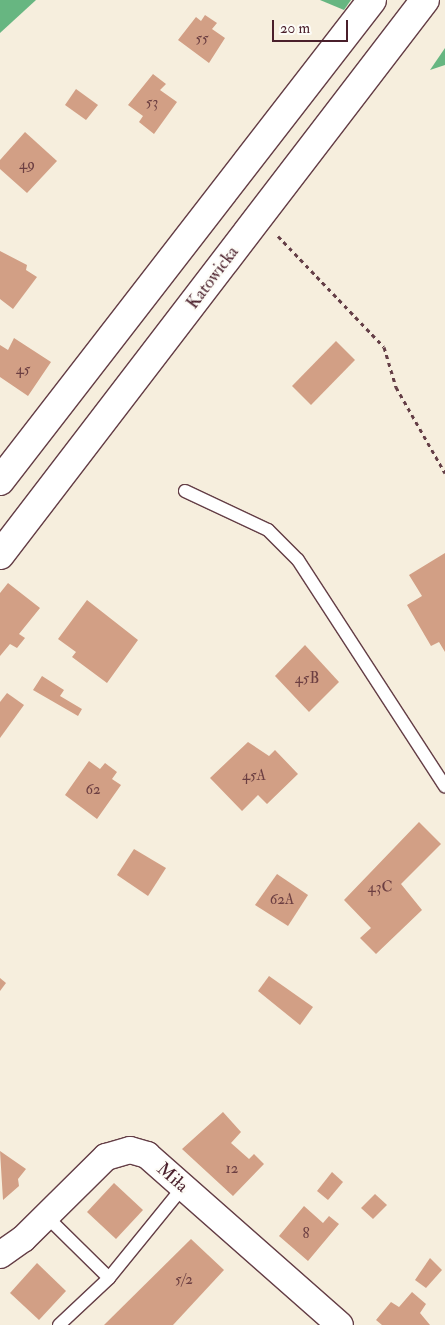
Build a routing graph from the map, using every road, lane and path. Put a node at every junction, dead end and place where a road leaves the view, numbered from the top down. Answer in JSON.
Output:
{"nodes":[{"id":1,"x":372,"y":0,"type":"edge"},
{"id":2,"x":425,"y":0,"type":"edge"},
{"id":3,"x":257,"y":220,"type":"junction"},
{"id":4,"x":445,"y":473,"type":"edge"},
{"id":5,"x":0,"y":481,"type":"edge"},
{"id":6,"x":185,"y":491,"type":"dead end"},
{"id":7,"x":0,"y":555,"type":"edge"},
{"id":8,"x":445,"y":786,"type":"edge"},
{"id":9,"x":183,"y":1187,"type":"junction"},
{"id":10,"x":46,"y":1216,"type":"junction"},
{"id":11,"x":0,"y":1255,"type":"edge"},
{"id":12,"x":109,"y":1278,"type":"junction"},
{"id":13,"x":59,"y":1325,"type":"edge"},
{"id":14,"x":340,"y":1325,"type":"edge"}],
"edges":[{"from":1,"to":5,"type":"main road"},
{"from":2,"to":3,"type":"main road","name":"Katowicka"},
{"from":3,"to":4,"type":"path"},
{"from":3,"to":7,"type":"main road","name":"Katowicka"},
{"from":6,"to":8,"type":"lane"},
{"from":9,"to":10,"type":"street","name":"Miła"},
{"from":9,"to":12,"type":"lane"},
{"from":9,"to":14,"type":"street","name":"Miła"},
{"from":10,"to":11,"type":"street","name":"Miła"},
{"from":10,"to":12,"type":"lane"},
{"from":12,"to":13,"type":"lane"}]}
